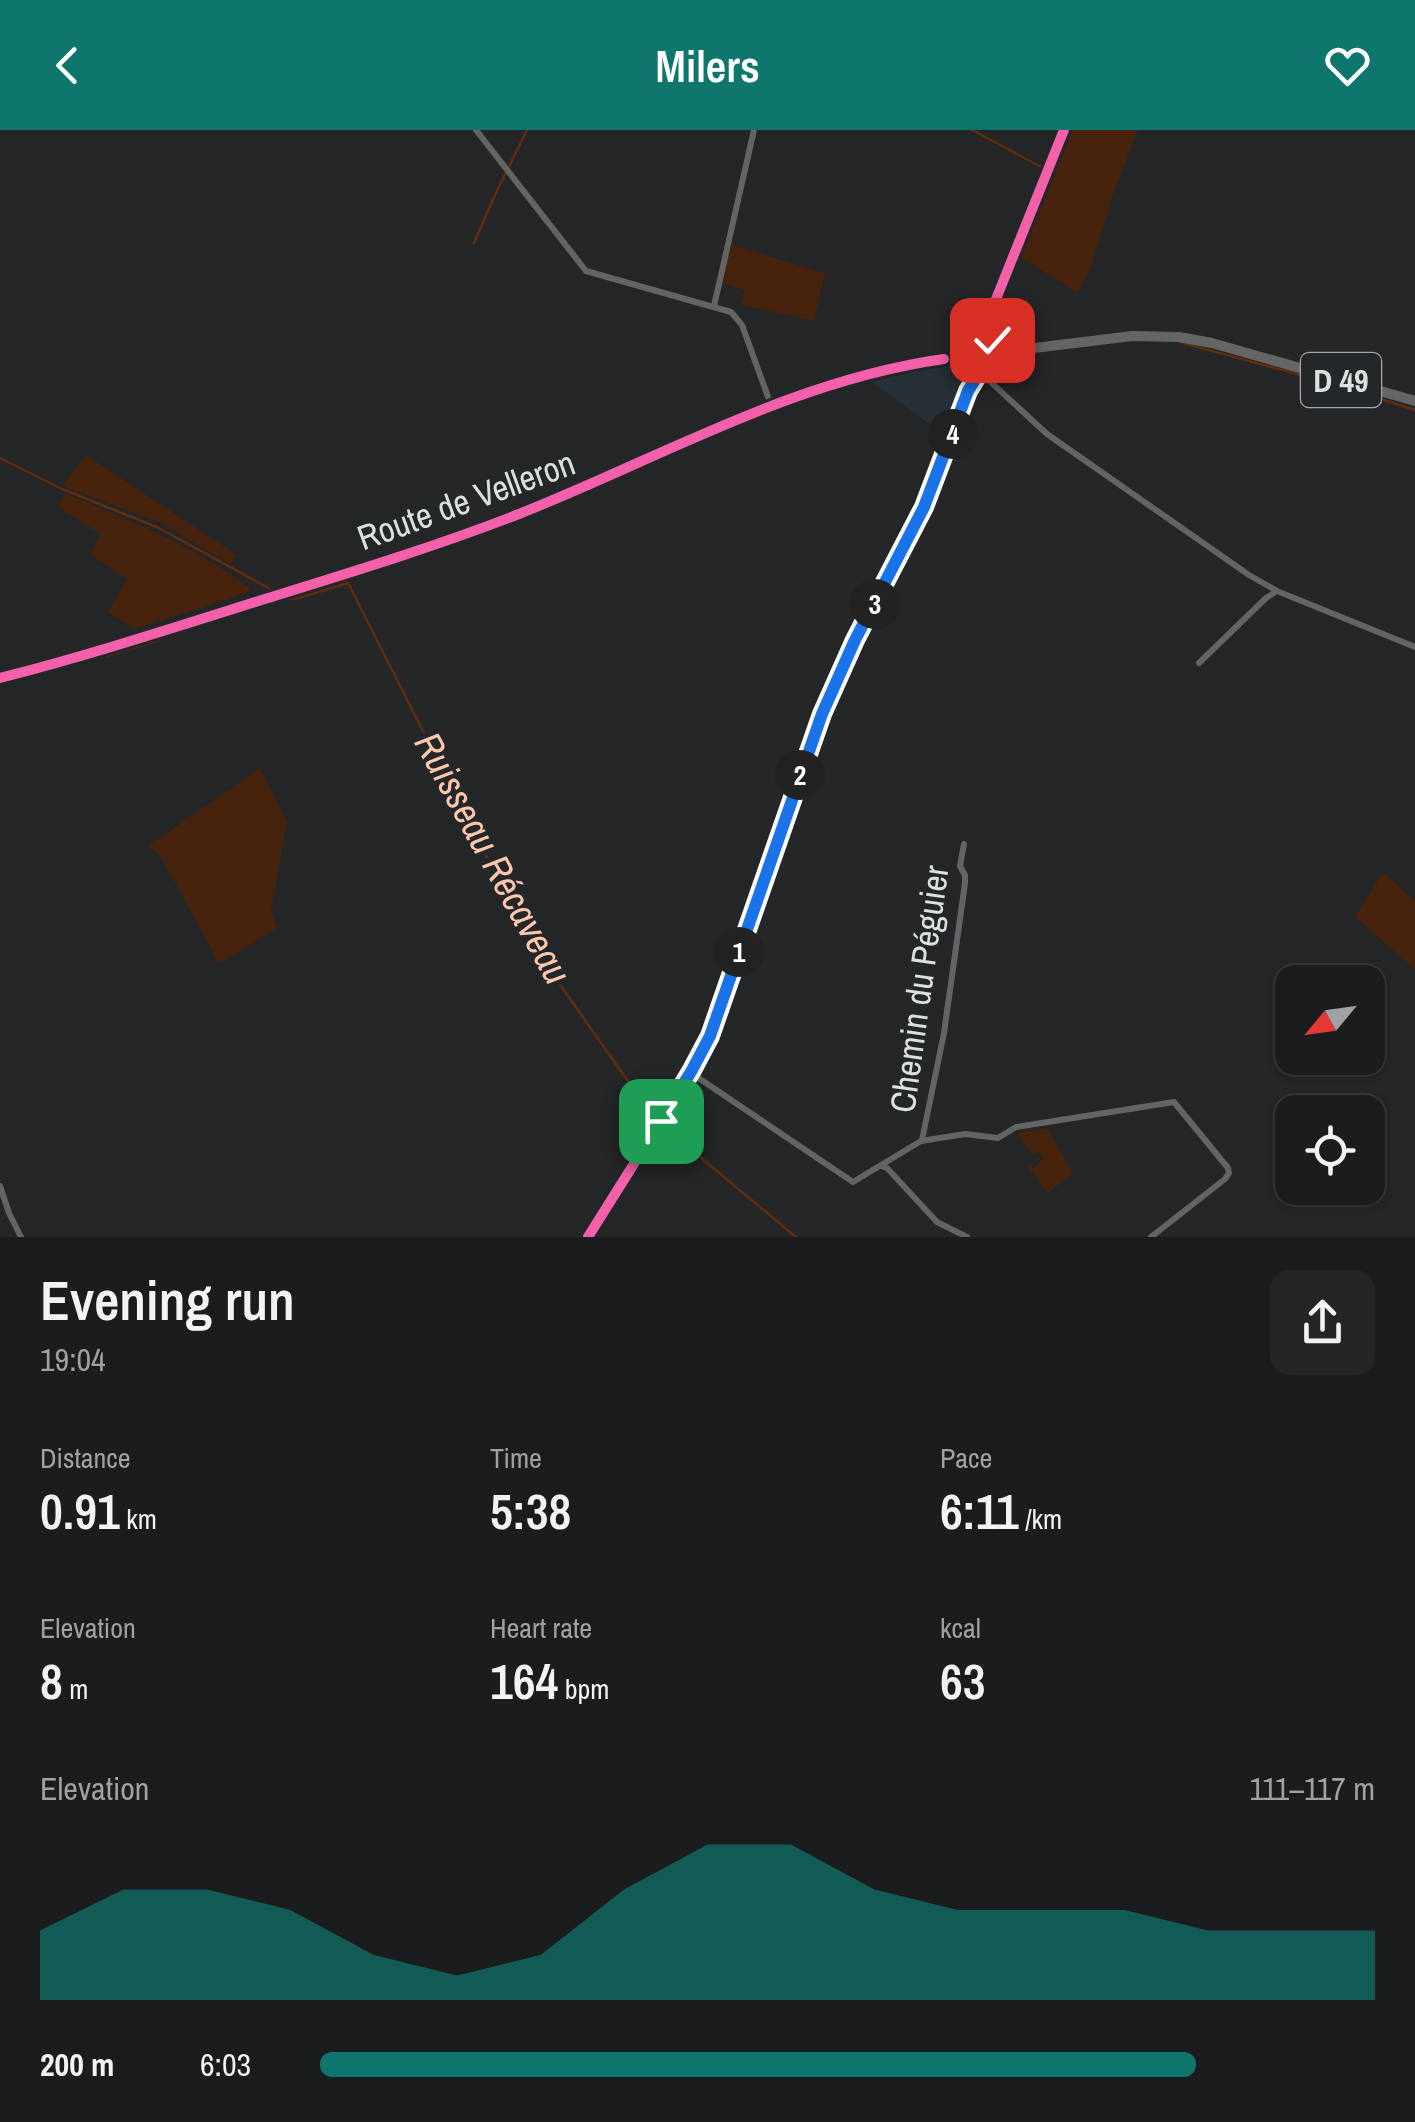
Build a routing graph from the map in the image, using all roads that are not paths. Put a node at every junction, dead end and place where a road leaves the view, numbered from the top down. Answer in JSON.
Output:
{"nodes":[{"id":1,"x":476,"y":130,"type":"edge"},
{"id":2,"x":754,"y":130,"type":"edge"},
{"id":3,"x":1064,"y":130,"type":"edge"},
{"id":4,"x":714,"y":306,"type":"junction"},
{"id":5,"x":990,"y":317,"type":"junction"},
{"id":6,"x":992,"y":340,"type":"junction"},
{"id":7,"x":1006,"y":353,"type":"junction"},
{"id":8,"x":982,"y":355,"type":"junction"},
{"id":9,"x":944,"y":358,"type":"junction"},
{"id":10,"x":974,"y":374,"type":"junction"},
{"id":11,"x":1415,"y":401,"type":"edge"},
{"id":12,"x":771,"y":405,"type":"junction"},
{"id":13,"x":1277,"y":591,"type":"junction"},
{"id":14,"x":1415,"y":647,"type":"edge"},
{"id":15,"x":1200,"y":663,"type":"dead end"},
{"id":16,"x":0,"y":678,"type":"edge"},
{"id":17,"x":964,"y":844,"type":"dead end"},
{"id":18,"x":691,"y":1073,"type":"junction"},
{"id":19,"x":922,"y":1141,"type":"junction"},
{"id":20,"x":880,"y":1165,"type":"junction"},
{"id":21,"x":0,"y":1186,"type":"edge"},
{"id":22,"x":21,"y":1237,"type":"edge"},
{"id":23,"x":588,"y":1237,"type":"edge"},
{"id":24,"x":967,"y":1237,"type":"edge"},
{"id":25,"x":1150,"y":1237,"type":"edge"}],
"edges":[{"from":1,"to":4,"type":"street"},
{"from":2,"to":4,"type":"street"},
{"from":3,"to":5,"type":"street"},
{"from":4,"to":12,"type":"street"},
{"from":5,"to":6,"type":"street"},
{"from":5,"to":8,"type":"street"},
{"from":6,"to":7,"type":"street"},
{"from":6,"to":8,"type":"street"},
{"from":7,"to":8,"type":"main road","number":"D 49"},
{"from":7,"to":11,"type":"main road","number":"D 49"},
{"from":8,"to":9,"type":"main road","number":"D 49"},
{"from":8,"to":10,"type":"street"},
{"from":9,"to":10,"type":"street"},
{"from":9,"to":12,"type":"main road","name":"Route de Velleron","number":"D 49"},
{"from":10,"to":13,"type":"street"},
{"from":10,"to":18,"type":"street"},
{"from":12,"to":16,"type":"main road","name":"Route de Velleron","number":"D 49"},
{"from":13,"to":14,"type":"street"},
{"from":13,"to":15,"type":"street"},
{"from":17,"to":19,"type":"street","name":"Chemin du Péguier"},
{"from":18,"to":20,"type":"street","name":"Chemin du Péguier"},
{"from":18,"to":23,"type":"street"},
{"from":19,"to":20,"type":"street","name":"Chemin du Péguier"},
{"from":19,"to":25,"type":"street","name":"Chemin du Péguier"},
{"from":20,"to":24,"type":"street"},
{"from":21,"to":22,"type":"street"}]}
